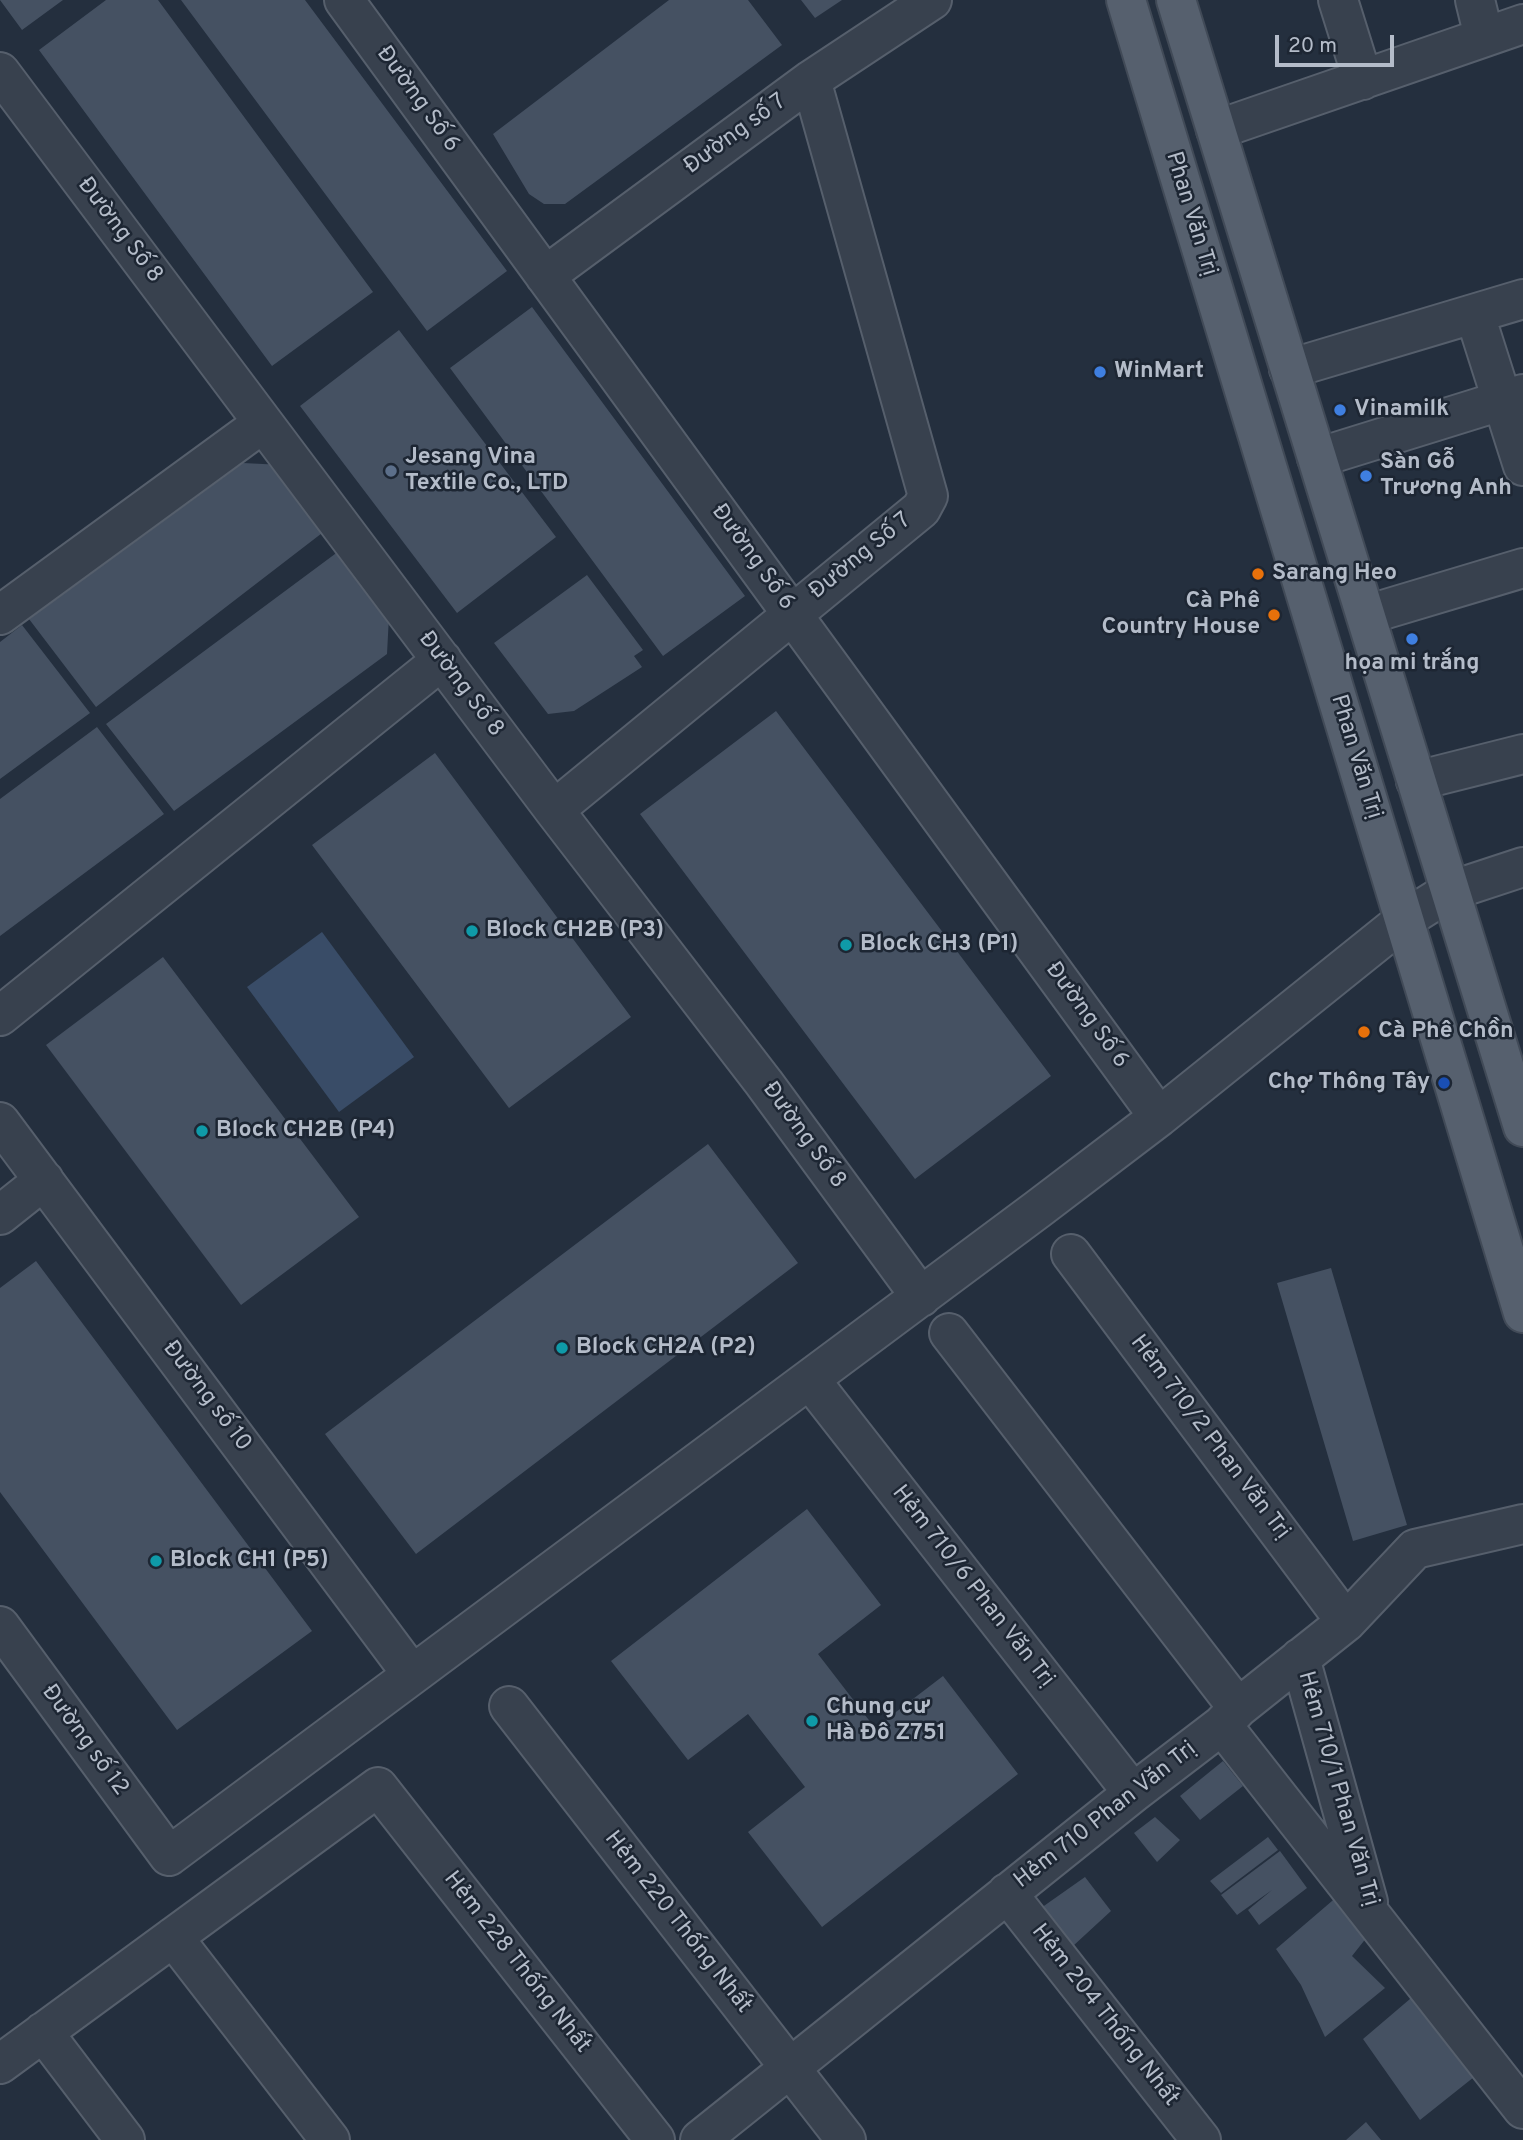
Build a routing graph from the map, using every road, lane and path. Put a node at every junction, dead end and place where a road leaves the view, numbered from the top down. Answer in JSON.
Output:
{"nodes":[{"id":1,"x":344,"y":0,"type":"edge"},
{"id":2,"x":932,"y":0,"type":"edge"},
{"id":3,"x":1126,"y":0,"type":"edge"},
{"id":4,"x":1176,"y":0,"type":"edge"},
{"id":5,"x":1338,"y":0,"type":"edge"},
{"id":6,"x":1475,"y":0,"type":"edge"},
{"id":7,"x":1523,"y":24,"type":"edge"},
{"id":8,"x":1484,"y":37,"type":"junction"},
{"id":9,"x":0,"y":72,"type":"edge"},
{"id":10,"x":811,"y":80,"type":"junction"},
{"id":11,"x":1363,"y":80,"type":"junction"},
{"id":12,"x":1216,"y":130,"type":"junction"},
{"id":13,"x":545,"y":276,"type":"junction"},
{"id":14,"x":1523,"y":299,"type":"edge"},
{"id":15,"x":1475,"y":315,"type":"junction"},
{"id":16,"x":1289,"y":369,"type":"junction"},
{"id":17,"x":1512,"y":397,"type":"edge"},
{"id":18,"x":263,"y":423,"type":"junction"},
{"id":19,"x":1317,"y":458,"type":"junction"},
{"id":20,"x":1523,"y":466,"type":"edge"},
{"id":21,"x":1523,"y":568,"type":"edge"},
{"id":22,"x":793,"y":614,"type":"junction"},
{"id":23,"x":0,"y":615,"type":"edge"},
{"id":24,"x":1366,"y":615,"type":"junction"},
{"id":25,"x":442,"y":660,"type":"junction"},
{"id":26,"x":1523,"y":754,"type":"edge"},
{"id":27,"x":1416,"y":781,"type":"junction"},
{"id":28,"x":554,"y":810,"type":"junction"},
{"id":29,"x":1523,"y":867,"type":"edge"},
{"id":30,"x":1450,"y":891,"type":"junction"},
{"id":31,"x":1404,"y":920,"type":"junction"},
{"id":32,"x":0,"y":1016,"type":"edge"},
{"id":33,"x":1511,"y":1044,"type":"edge"},
{"id":34,"x":1159,"y":1117,"type":"junction"},
{"id":35,"x":0,"y":1122,"type":"edge"},
{"id":36,"x":1523,"y":1127,"type":"edge"},
{"id":37,"x":44,"y":1180,"type":"junction"},
{"id":38,"x":0,"y":1215,"type":"edge"},
{"id":39,"x":1071,"y":1254,"type":"dead end"},
{"id":40,"x":921,"y":1297,"type":"junction"},
{"id":41,"x":1523,"y":1312,"type":"edge"},
{"id":42,"x":948,"y":1333,"type":"dead end"},
{"id":43,"x":811,"y":1381,"type":"junction"},
{"id":44,"x":1523,"y":1524,"type":"edge"},
{"id":45,"x":1346,"y":1622,"type":"junction"},
{"id":46,"x":0,"y":1626,"type":"edge"},
{"id":47,"x":1300,"y":1658,"type":"junction"},
{"id":48,"x":411,"y":1673,"type":"junction"},
{"id":49,"x":509,"y":1706,"type":"dead end"},
{"id":50,"x":1230,"y":1716,"type":"junction"},
{"id":51,"x":1133,"y":1793,"type":"junction"},
{"id":52,"x":1007,"y":1893,"type":"junction"},
{"id":53,"x":1373,"y":1920,"type":"junction"},
{"id":54,"x":173,"y":1937,"type":"junction"},
{"id":55,"x":43,"y":2032,"type":"junction"},
{"id":56,"x":0,"y":2064,"type":"edge"},
{"id":57,"x":789,"y":2068,"type":"junction"},
{"id":58,"x":1523,"y":2109,"type":"edge"},
{"id":59,"x":125,"y":2140,"type":"edge"},
{"id":60,"x":330,"y":2140,"type":"edge"},
{"id":61,"x":655,"y":2140,"type":"edge"},
{"id":62,"x":699,"y":2140,"type":"edge"},
{"id":63,"x":846,"y":2140,"type":"edge"},
{"id":64,"x":1201,"y":2140,"type":"edge"}],
"edges":[{"from":1,"to":13,"type":"street","name":"Đường Số 6"},
{"from":2,"to":10,"type":"street","name":"Đường số 7"},
{"from":3,"to":31,"type":"main road","name":"Phan Văn Trị"},
{"from":4,"to":12,"type":"main road"},
{"from":5,"to":11,"type":"street"},
{"from":6,"to":8,"type":"street"},
{"from":7,"to":8,"type":"street"},
{"from":8,"to":11,"type":"street"},
{"from":9,"to":18,"type":"street","name":"Đường Số 8"},
{"from":10,"to":13,"type":"street","name":"Đường số 7"},
{"from":10,"to":22,"type":"street","name":"Đường Số 7"},
{"from":11,"to":12,"type":"street"},
{"from":12,"to":16,"type":"main road"},
{"from":13,"to":22,"type":"street","name":"Đường Số 6"},
{"from":14,"to":15,"type":"street"},
{"from":15,"to":16,"type":"street"},
{"from":15,"to":17,"type":"street"},
{"from":16,"to":19,"type":"main road"},
{"from":17,"to":19,"type":"street"},
{"from":17,"to":20,"type":"street"},
{"from":18,"to":23,"type":"street"},
{"from":18,"to":25,"type":"street","name":"Đường Số 8"},
{"from":19,"to":24,"type":"main road"},
{"from":21,"to":24,"type":"street"},
{"from":22,"to":28,"type":"street","name":"Đường Số 7"},
{"from":22,"to":34,"type":"street","name":"Đường Số 6"},
{"from":24,"to":27,"type":"main road"},
{"from":25,"to":28,"type":"street","name":"Đường Số 8"},
{"from":25,"to":32,"type":"street"},
{"from":26,"to":27,"type":"street"},
{"from":27,"to":30,"type":"main road"},
{"from":28,"to":40,"type":"street","name":"Đường Số 8"},
{"from":29,"to":30,"type":"street"},
{"from":30,"to":31,"type":"street"},
{"from":30,"to":33,"type":"main road"},
{"from":31,"to":34,"type":"street"},
{"from":31,"to":41,"type":"main road","name":"Phan Văn Trị"},
{"from":33,"to":36,"type":"main road"},
{"from":34,"to":40,"type":"street"},
{"from":35,"to":37,"type":"street","name":"Đường số 10"},
{"from":37,"to":38,"type":"street"},
{"from":37,"to":48,"type":"street","name":"Đường số 10"},
{"from":39,"to":45,"type":"street","name":"Hẻm 710/2 Phan Văn Trị"},
{"from":40,"to":43,"type":"street"},
{"from":42,"to":50,"type":"street","name":"Hẻm 710/1 Phan Văn Trị"},
{"from":43,"to":48,"type":"street"},
{"from":43,"to":51,"type":"street","name":"Hẻm 710/6 Phan Văn Trị"},
{"from":44,"to":45,"type":"street","name":"Hẻm 710 Phan Văn Trị"},
{"from":45,"to":47,"type":"street","name":"Hẻm 710 Phan Văn Trị"},
{"from":46,"to":48,"type":"street","name":"Đường số 12"},
{"from":47,"to":50,"type":"street","name":"Hẻm 710 Phan Văn Trị"},
{"from":47,"to":53,"type":"street","name":"Hẻm 710/1 Phan Văn Trị"},
{"from":49,"to":57,"type":"street","name":"Hẻm 220 Thống Nhất"},
{"from":50,"to":51,"type":"street","name":"Hẻm 710 Phan Văn Trị"},
{"from":50,"to":53,"type":"street","name":"Hẻm 710/1 Phan Văn Trị"},
{"from":51,"to":52,"type":"street","name":"Hẻm 710 Phan Văn Trị"},
{"from":52,"to":57,"type":"street","name":"Hẻm 710 Phan Văn Trị"},
{"from":52,"to":64,"type":"street","name":"Hẻm 204 Thống Nhất"},
{"from":53,"to":58,"type":"street","name":"Hẻm 710/1 Phan Văn Trị"},
{"from":54,"to":55,"type":"street"},
{"from":54,"to":60,"type":"street"},
{"from":54,"to":61,"type":"street","name":"Hẻm 228 Thống Nhất"},
{"from":55,"to":56,"type":"street"},
{"from":55,"to":59,"type":"street"},
{"from":57,"to":62,"type":"street","name":"Hẻm 710 Phan Văn Trị"},
{"from":57,"to":63,"type":"street","name":"Hẻm 220 Thống Nhất"}]}
